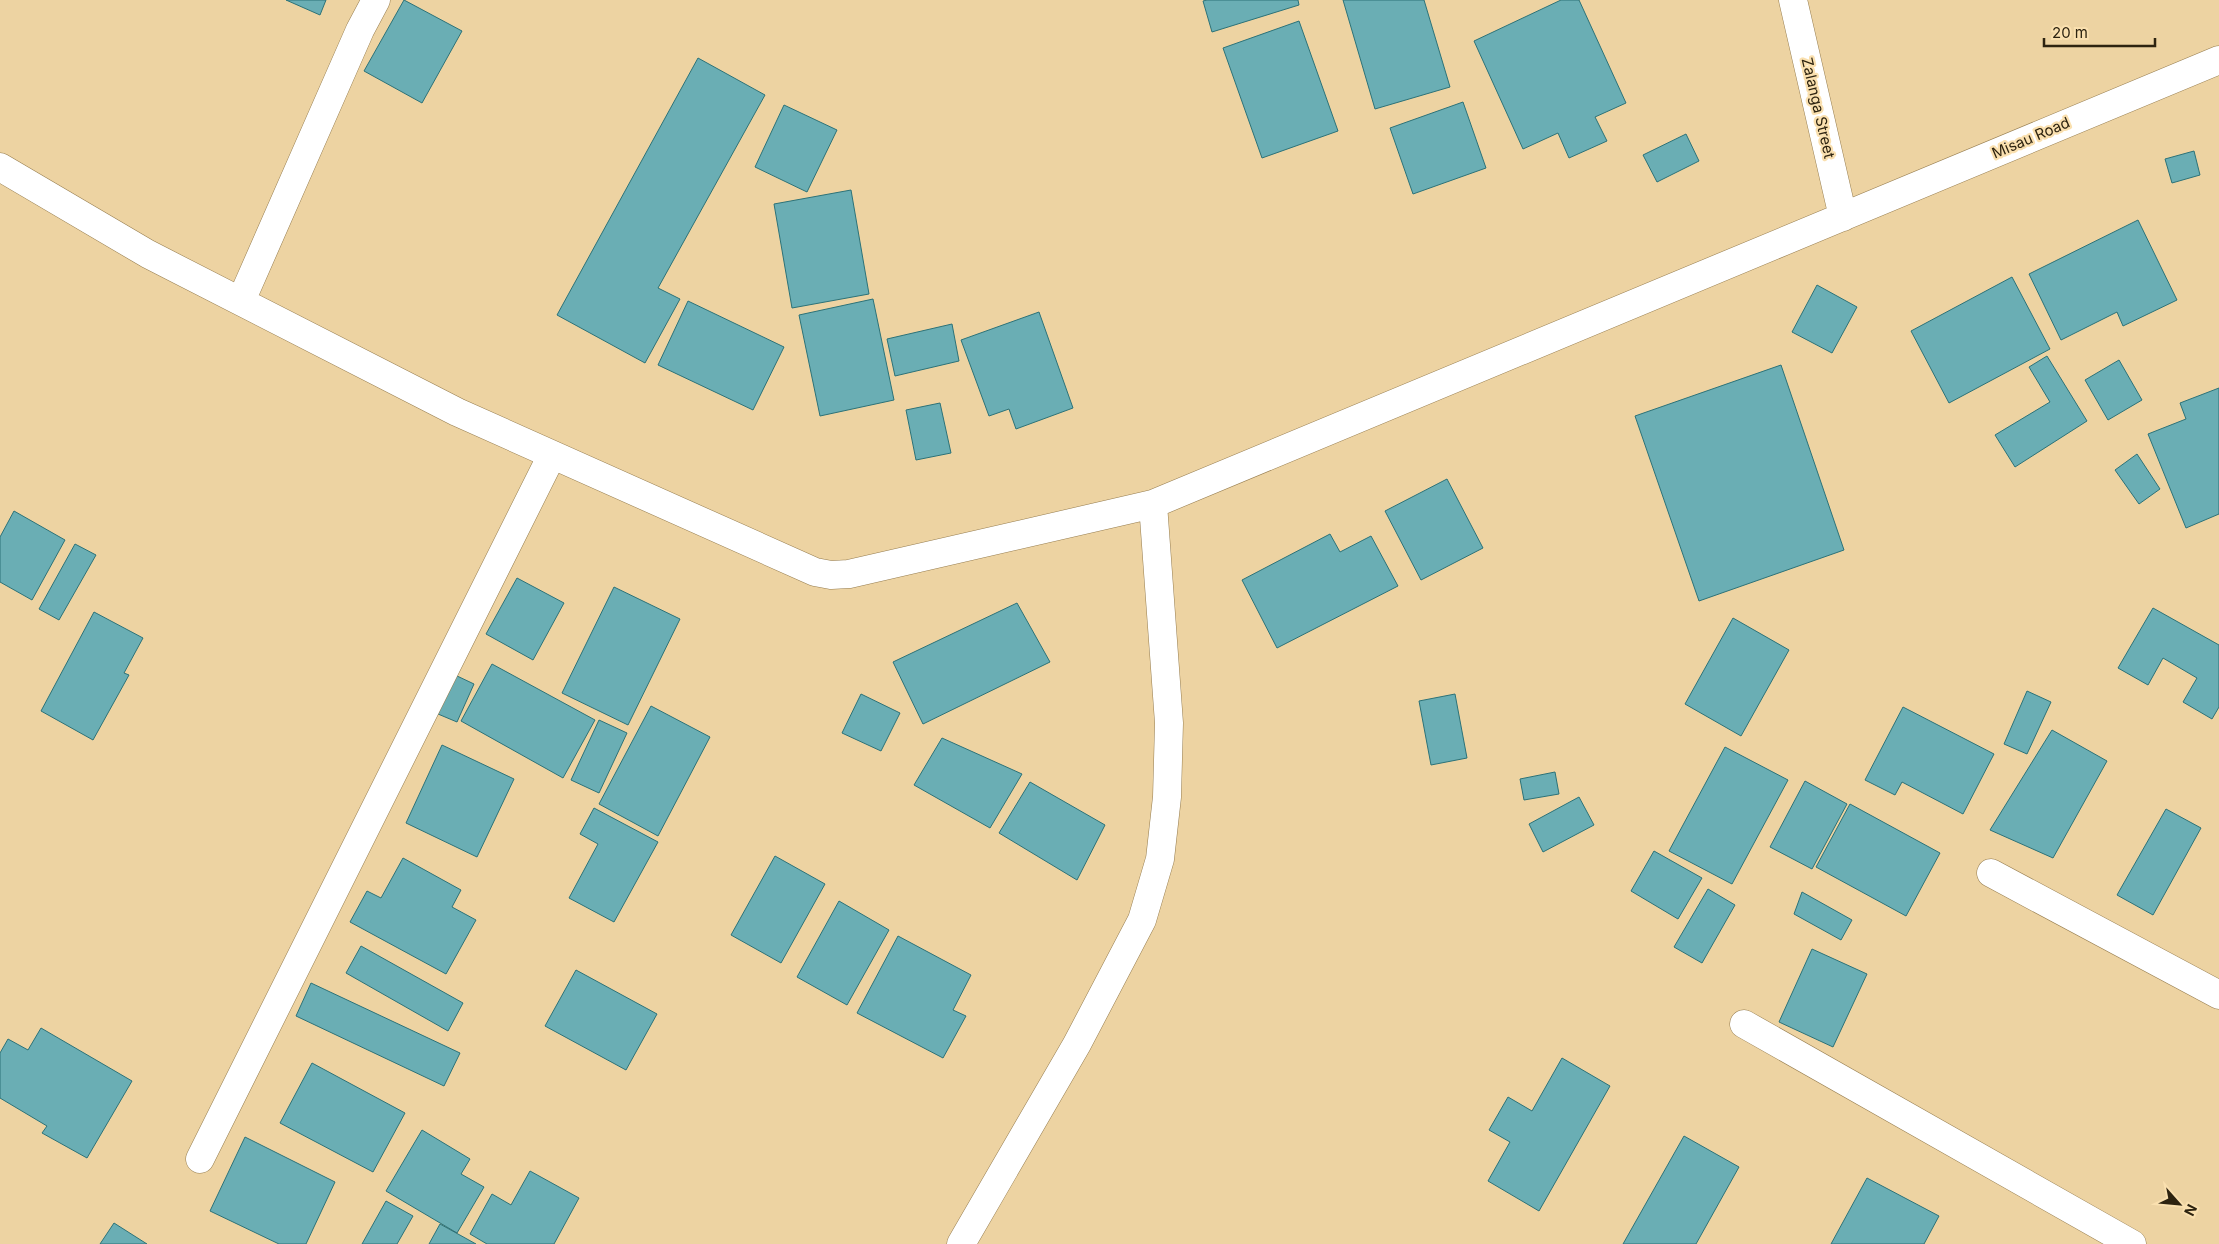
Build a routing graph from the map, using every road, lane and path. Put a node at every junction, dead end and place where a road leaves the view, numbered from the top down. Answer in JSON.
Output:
{"nodes":[{"id":1,"x":376,"y":0,"type":"edge"},
{"id":2,"x":1793,"y":0,"type":"edge"},
{"id":3,"x":2219,"y":60,"type":"edge"},
{"id":4,"x":0,"y":167,"type":"edge"},
{"id":5,"x":1843,"y":217,"type":"junction"},
{"id":6,"x":241,"y":301,"type":"junction"},
{"id":7,"x":552,"y":455,"type":"junction"},
{"id":8,"x":1152,"y":504,"type":"junction"},
{"id":9,"x":1991,"y":873,"type":"dead end"},
{"id":10,"x":2219,"y":995,"type":"edge"},
{"id":11,"x":1744,"y":1024,"type":"dead end"},
{"id":12,"x":200,"y":1159,"type":"dead end"},
{"id":13,"x":961,"y":1244,"type":"edge"},
{"id":14,"x":2132,"y":1244,"type":"edge"}],
"edges":[{"from":1,"to":6,"type":"street"},
{"from":2,"to":5,"type":"street","name":"Zalanga Street"},
{"from":3,"to":5,"type":"street","name":"Misau Road"},
{"from":4,"to":6,"type":"street","name":"Misau Road"},
{"from":5,"to":8,"type":"street","name":"Misau Road"},
{"from":6,"to":7,"type":"street","name":"Misau Road"},
{"from":7,"to":8,"type":"street","name":"Misau Road"},
{"from":7,"to":12,"type":"street"},
{"from":8,"to":13,"type":"street"},
{"from":9,"to":10,"type":"street"},
{"from":11,"to":14,"type":"street"}]}
